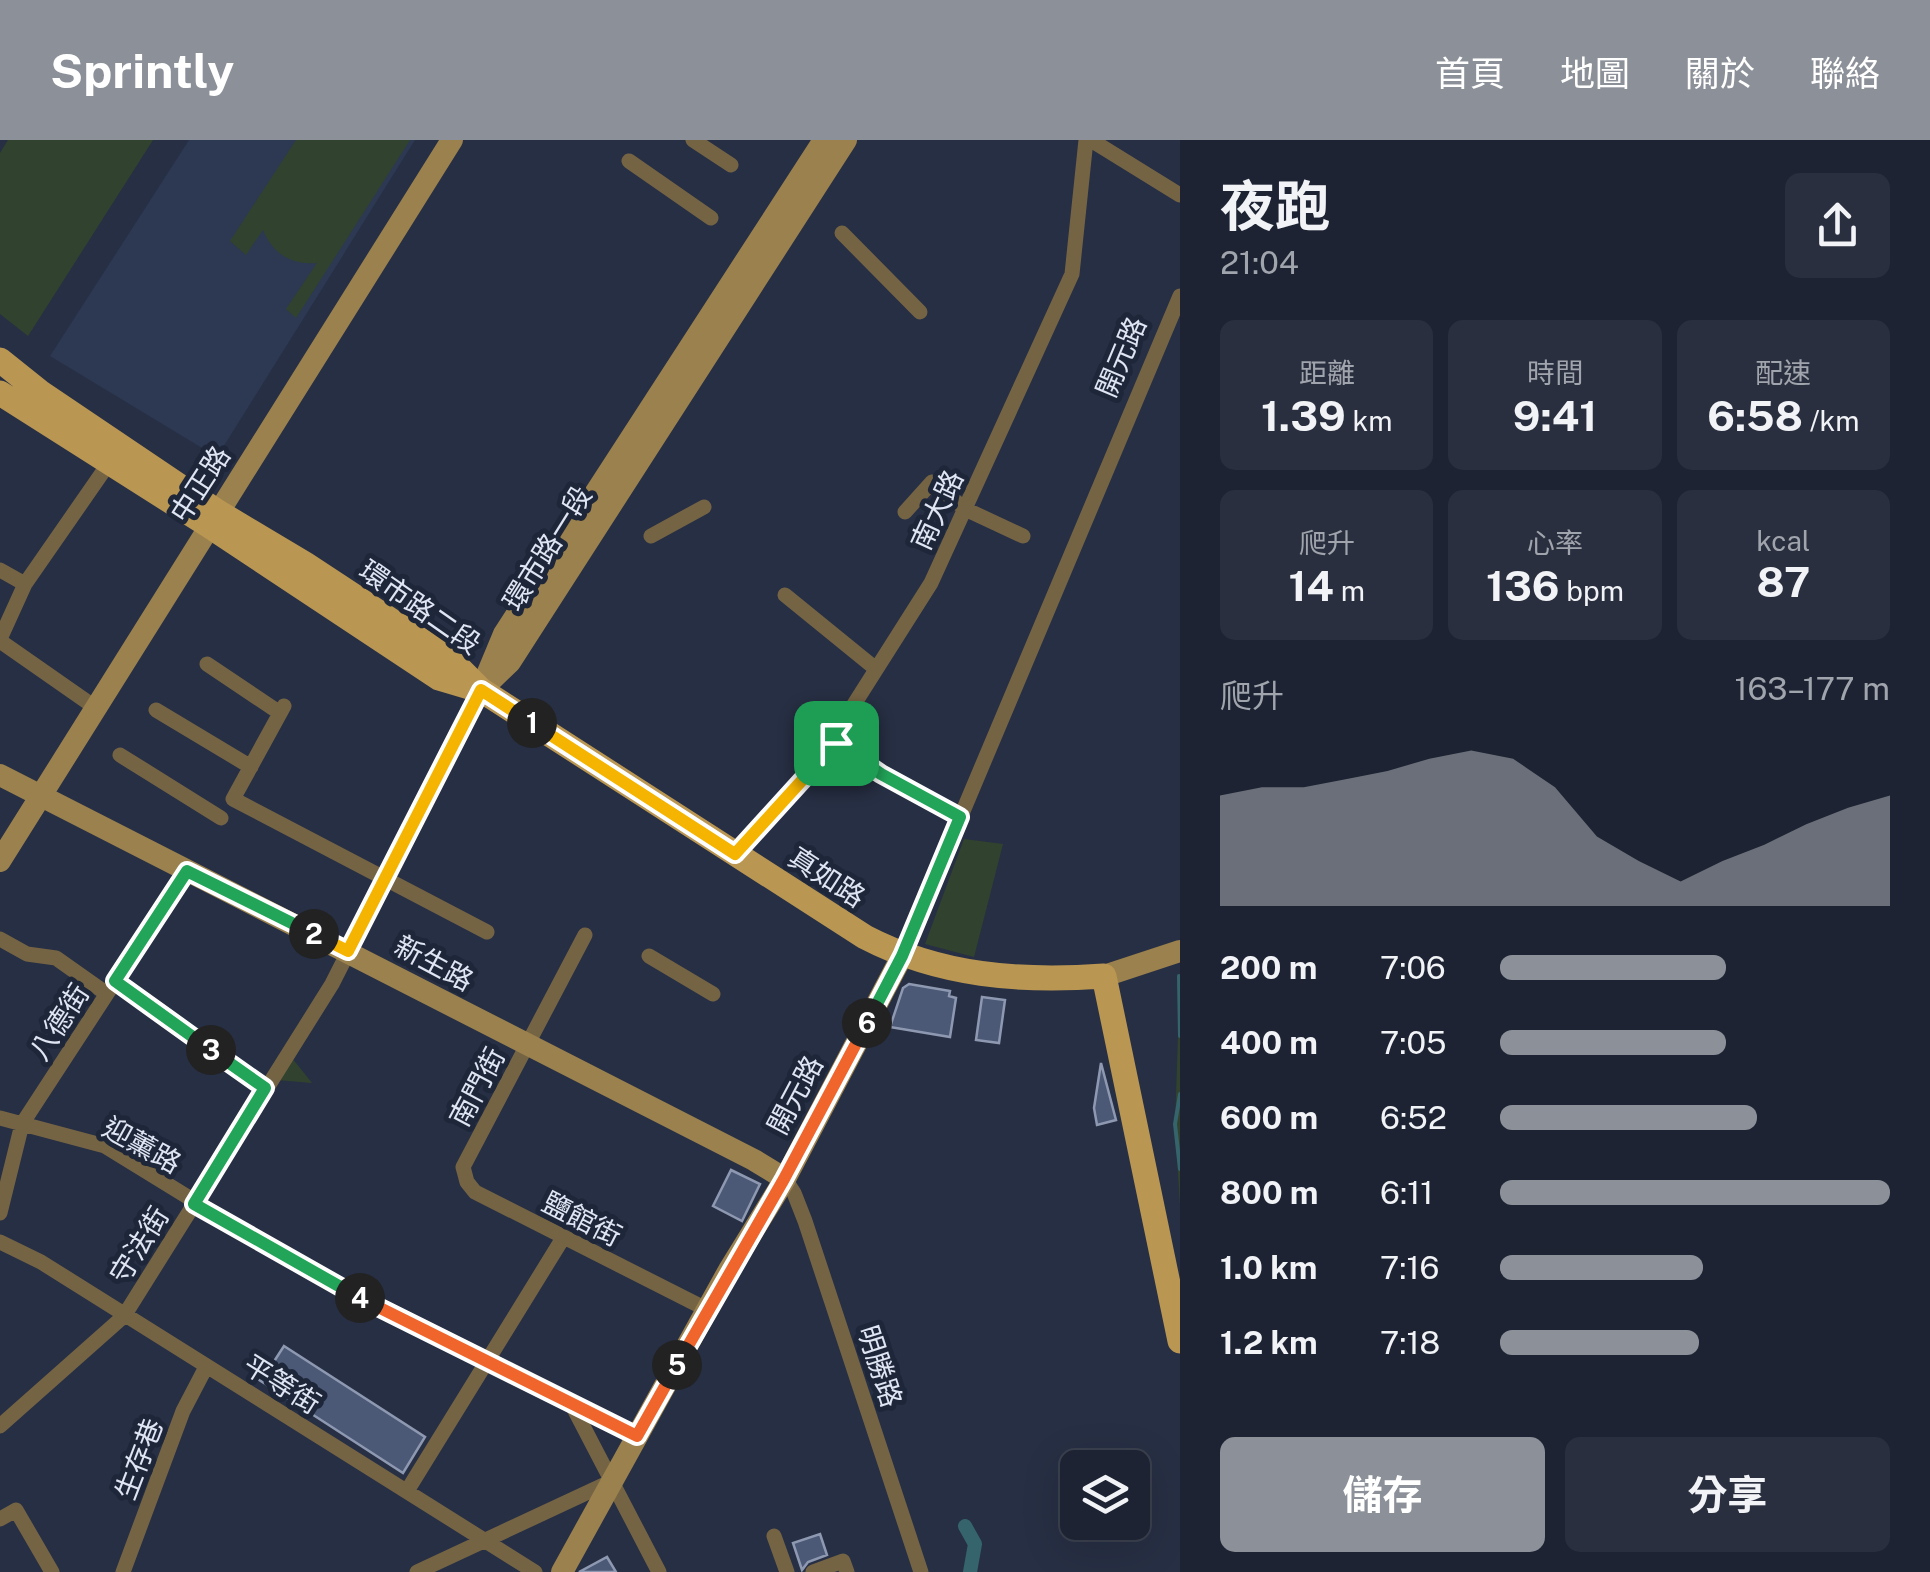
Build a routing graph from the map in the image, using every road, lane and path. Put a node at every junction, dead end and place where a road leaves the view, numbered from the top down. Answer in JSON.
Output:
{"nodes":[{"id":1,"x":452,"y":140,"type":"edge"},
{"id":2,"x":694,"y":140,"type":"edge"},
{"id":3,"x":824,"y":140,"type":"edge"},
{"id":4,"x":846,"y":140,"type":"edge"},
{"id":5,"x":1089,"y":140,"type":"edge"},
{"id":6,"x":628,"y":161,"type":"dead end"},
{"id":7,"x":730,"y":165,"type":"dead end"},
{"id":8,"x":1180,"y":195,"type":"edge"},
{"id":9,"x":711,"y":218,"type":"dead end"},
{"id":10,"x":842,"y":233,"type":"dead end"},
{"id":11,"x":1180,"y":296,"type":"edge"},
{"id":12,"x":920,"y":312,"type":"dead end"},
{"id":13,"x":0,"y":360,"type":"edge"},
{"id":14,"x":25,"y":378,"type":"junction"},
{"id":15,"x":3,"y":403,"type":"edge"},
{"id":16,"x":109,"y":463,"type":"junction"},
{"id":17,"x":704,"y":506,"type":"dead end"},
{"id":18,"x":965,"y":509,"type":"junction"},
{"id":19,"x":904,"y":512,"type":"dead end"},
{"id":20,"x":213,"y":518,"type":"junction"},
{"id":21,"x":651,"y":536,"type":"dead end"},
{"id":22,"x":1023,"y":536,"type":"dead end"},
{"id":23,"x":0,"y":570,"type":"edge"},
{"id":24,"x":24,"y":584,"type":"junction"},
{"id":25,"x":785,"y":596,"type":"dead end"},
{"id":26,"x":0,"y":640,"type":"edge"},
{"id":27,"x":206,"y":664,"type":"dead end"},
{"id":28,"x":876,"y":669,"type":"junction"},
{"id":29,"x":481,"y":690,"type":"junction"},
{"id":30,"x":96,"y":708,"type":"junction"},
{"id":31,"x":156,"y":710,"type":"dead end"},
{"id":32,"x":836,"y":743,"type":"junction"},
{"id":33,"x":120,"y":755,"type":"dead end"},
{"id":34,"x":250,"y":767,"type":"junction"},
{"id":35,"x":0,"y":774,"type":"edge"},
{"id":36,"x":41,"y":796,"type":"junction"},
{"id":37,"x":960,"y":817,"type":"junction"},
{"id":38,"x":221,"y":818,"type":"dead end"},
{"id":39,"x":735,"y":854,"type":"junction"},
{"id":40,"x":0,"y":861,"type":"edge"},
{"id":41,"x":187,"y":871,"type":"junction"},
{"id":42,"x":384,"y":876,"type":"junction"},
{"id":43,"x":487,"y":932,"type":"dead end"},
{"id":44,"x":585,"y":934,"type":"dead end"},
{"id":45,"x":0,"y":939,"type":"edge"},
{"id":46,"x":348,"y":951,"type":"junction"},
{"id":47,"x":1180,"y":951,"type":"edge"},
{"id":48,"x":649,"y":956,"type":"dead end"},
{"id":49,"x":902,"y":956,"type":"junction"},
{"id":50,"x":1104,"y":976,"type":"junction"},
{"id":51,"x":111,"y":988,"type":"junction"},
{"id":52,"x":713,"y":994,"type":"dead end"},
{"id":53,"x":527,"y":1046,"type":"junction"},
{"id":54,"x":265,"y":1088,"type":"junction"},
{"id":55,"x":0,"y":1118,"type":"edge"},
{"id":56,"x":22,"y":1124,"type":"junction"},
{"id":57,"x":472,"y":1151,"type":"joint"},
{"id":58,"x":784,"y":1179,"type":"junction"},
{"id":59,"x":194,"y":1204,"type":"junction"},
{"id":60,"x":0,"y":1212,"type":"edge"},
{"id":61,"x":563,"y":1238,"type":"junction"},
{"id":62,"x":0,"y":1242,"type":"edge"},
{"id":63,"x":708,"y":1310,"type":"junction"},
{"id":64,"x":124,"y":1316,"type":"junction"},
{"id":65,"x":1180,"y":1340,"type":"edge"},
{"id":66,"x":486,"y":1361,"type":"junction"},
{"id":67,"x":206,"y":1366,"type":"junction"},
{"id":68,"x":570,"y":1402,"type":"junction"},
{"id":69,"x":0,"y":1426,"type":"edge"},
{"id":70,"x":637,"y":1436,"type":"junction"},
{"id":71,"x":613,"y":1481,"type":"junction"},
{"id":72,"x":407,"y":1491,"type":"junction"},
{"id":73,"x":0,"y":1519,"type":"edge"},
{"id":74,"x":774,"y":1536,"type":"dead end"},
{"id":75,"x":485,"y":1538,"type":"junction"},
{"id":76,"x":845,"y":1566,"type":"edge"},
{"id":77,"x":52,"y":1572,"type":"edge"},
{"id":78,"x":123,"y":1572,"type":"edge"},
{"id":79,"x":416,"y":1572,"type":"edge"},
{"id":80,"x":535,"y":1572,"type":"edge"},
{"id":81,"x":562,"y":1572,"type":"edge"},
{"id":82,"x":659,"y":1572,"type":"edge"},
{"id":83,"x":787,"y":1572,"type":"edge"},
{"id":84,"x":813,"y":1572,"type":"edge"},
{"id":85,"x":921,"y":1572,"type":"edge"}],
"edges":[{"from":1,"to":20,"type":"main road","name":"中正路"},
{"from":2,"to":7,"type":"street"},
{"from":3,"to":29,"type":"main road","name":"環市路一段"},
{"from":4,"to":29,"type":"main road","name":"環市路一段"},
{"from":5,"to":8,"type":"street"},
{"from":5,"to":18,"type":"street","name":"南大路"},
{"from":6,"to":9,"type":"street"},
{"from":10,"to":12,"type":"street"},
{"from":11,"to":37,"type":"street","name":"開元路"},
{"from":13,"to":14,"type":"main road","name":"環市路二段"},
{"from":14,"to":15,"type":"street"},
{"from":14,"to":20,"type":"main road","name":"環市路二段"},
{"from":15,"to":16,"type":"main road","name":"環市路二段"},
{"from":16,"to":20,"type":"main road","name":"環市路二段"},
{"from":16,"to":24,"type":"street"},
{"from":17,"to":21,"type":"street"},
{"from":18,"to":19,"type":"street"},
{"from":18,"to":22,"type":"street"},
{"from":18,"to":28,"type":"street","name":"南大路"},
{"from":20,"to":29,"type":"main road","name":"環市路二段"},
{"from":20,"to":30,"type":"main road","name":"中正路"},
{"from":23,"to":24,"type":"street"},
{"from":24,"to":26,"type":"street"},
{"from":25,"to":28,"type":"street"},
{"from":26,"to":30,"type":"street"},
{"from":27,"to":34,"type":"street"},
{"from":28,"to":32,"type":"street","name":"南大路"},
{"from":29,"to":39,"type":"main road","name":"真如路"},
{"from":29,"to":42,"type":"street","name":"守法街"},
{"from":30,"to":36,"type":"main road","name":"中正路"},
{"from":31,"to":34,"type":"street"},
{"from":32,"to":37,"type":"street"},
{"from":32,"to":39,"type":"street","name":"南大路"},
{"from":33,"to":38,"type":"street"},
{"from":34,"to":42,"type":"street"},
{"from":35,"to":36,"type":"main road","name":"新生路"},
{"from":36,"to":40,"type":"main road","name":"中正路"},
{"from":36,"to":41,"type":"main road","name":"新生路"},
{"from":37,"to":49,"type":"street","name":"開元路"},
{"from":39,"to":49,"type":"main road","name":"真如路"},
{"from":41,"to":46,"type":"main road","name":"新生路"},
{"from":41,"to":51,"type":"street","name":"八德街"},
{"from":42,"to":43,"type":"street"},
{"from":42,"to":46,"type":"street","name":"守法街"},
{"from":44,"to":53,"type":"street","name":"南門街"},
{"from":45,"to":51,"type":"street"},
{"from":46,"to":53,"type":"main road","name":"新生路"},
{"from":46,"to":54,"type":"street","name":"守法街"},
{"from":47,"to":50,"type":"main road","name":"真如路"},
{"from":48,"to":52,"type":"street"},
{"from":49,"to":50,"type":"main road","name":"真如路"},
{"from":49,"to":58,"type":"main road","name":"開元路"},
{"from":50,"to":65,"type":"main road"},
{"from":51,"to":54,"type":"street"},
{"from":51,"to":56,"type":"street","name":"八德街"},
{"from":53,"to":57,"type":"street","name":"南門街"},
{"from":53,"to":58,"type":"main road","name":"新生路"},
{"from":54,"to":59,"type":"street","name":"守法街"},
{"from":55,"to":56,"type":"street","name":"迎薰路"},
{"from":56,"to":59,"type":"street","name":"迎薰路"},
{"from":56,"to":60,"type":"street","name":"八德街"},
{"from":57,"to":61,"type":"street","name":"鹽館街"},
{"from":58,"to":63,"type":"main road","name":"開元路"},
{"from":58,"to":85,"type":"street","name":"明勝路"},
{"from":59,"to":64,"type":"street","name":"守法街"},
{"from":59,"to":66,"type":"street","name":"迎薰路"},
{"from":61,"to":63,"type":"street","name":"鹽館街"},
{"from":61,"to":66,"type":"street"},
{"from":62,"to":64,"type":"street","name":"平等街"},
{"from":63,"to":70,"type":"main road","name":"開元路"},
{"from":64,"to":67,"type":"street","name":"平等街"},
{"from":64,"to":69,"type":"street","name":"守法街"},
{"from":66,"to":68,"type":"street","name":"迎薰路"},
{"from":66,"to":72,"type":"street"},
{"from":67,"to":72,"type":"street","name":"平等街"},
{"from":67,"to":78,"type":"street","name":"生存巷"},
{"from":68,"to":70,"type":"street","name":"迎薰路"},
{"from":68,"to":71,"type":"street"},
{"from":70,"to":71,"type":"main road","name":"開元路"},
{"from":71,"to":75,"type":"street"},
{"from":71,"to":81,"type":"main road","name":"開元路"},
{"from":71,"to":82,"type":"street"},
{"from":72,"to":75,"type":"street","name":"平等街"},
{"from":73,"to":77,"type":"street"},
{"from":74,"to":83,"type":"street"},
{"from":75,"to":79,"type":"street"},
{"from":75,"to":80,"type":"street","name":"平等街"},
{"from":76,"to":84,"type":"street"}]}
